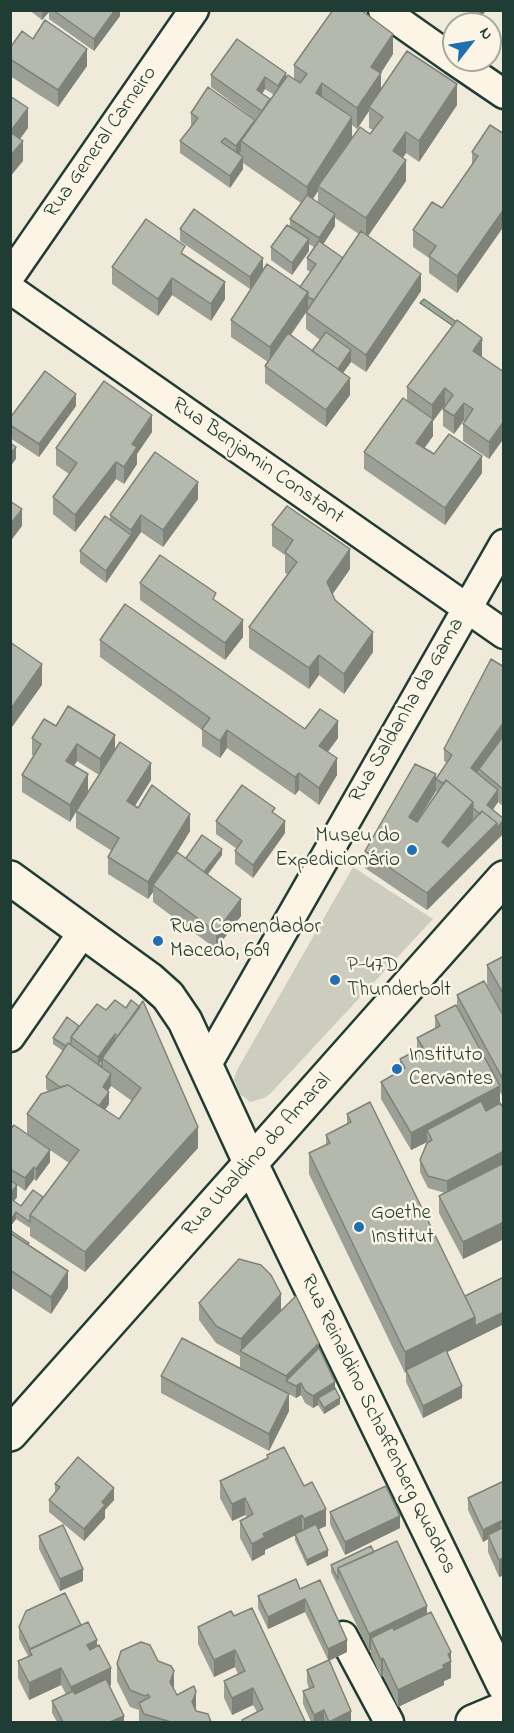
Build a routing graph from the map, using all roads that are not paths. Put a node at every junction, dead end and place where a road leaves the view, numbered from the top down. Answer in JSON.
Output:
{"nodes":[{"id":1,"x":194,"y":10,"type":"edge"},
{"id":2,"x":383,"y":10,"type":"edge"},
{"id":3,"x":442,"y":52,"type":"edge"},
{"id":4,"x":472,"y":72,"type":"edge"},
{"id":5,"x":504,"y":94,"type":"edge"},
{"id":6,"x":10,"y":276,"type":"edge"},
{"id":7,"x":10,"y":289,"type":"edge"},
{"id":8,"x":504,"y":544,"type":"edge"},
{"id":9,"x":467,"y":608,"type":"junction"},
{"id":10,"x":504,"y":634,"type":"edge"},
{"id":11,"x":10,"y":878,"type":"edge"},
{"id":12,"x":504,"y":878,"type":"edge"},
{"id":13,"x":83,"y":932,"type":"junction"},
{"id":14,"x":10,"y":1037,"type":"edge"},
{"id":15,"x":206,"y":1066,"type":"junction"},
{"id":16,"x":251,"y":1164,"type":"junction"},
{"id":17,"x":10,"y":1434,"type":"edge"},
{"id":18,"x":343,"y":1636,"type":"edge"},
{"id":19,"x":504,"y":1685,"type":"edge"},
{"id":20,"x":504,"y":1708,"type":"edge"},
{"id":21,"x":389,"y":1722,"type":"edge"},
{"id":22,"x":473,"y":1722,"type":"edge"}],
"edges":[{"from":1,"to":6,"type":"street","name":"Rua General Carneiro"},
{"from":2,"to":3,"type":"street"},
{"from":4,"to":5,"type":"street"},
{"from":7,"to":9,"type":"street","name":"Rua Benjamin Constant"},
{"from":8,"to":9,"type":"street","name":"Rua Saldanha da Gama"},
{"from":9,"to":10,"type":"street","name":"Rua Benjamin Constant"},
{"from":9,"to":15,"type":"street","name":"Rua Saldanha da Gama"},
{"from":11,"to":13,"type":"main road","name":"Rua Reinaldino Schaffenberg Quadros"},
{"from":12,"to":16,"type":"main road","name":"Rua Ubaldino do Amaral"},
{"from":13,"to":14,"type":"street"},
{"from":13,"to":15,"type":"main road","name":"Rua Reinaldino Schaffenberg Quadros"},
{"from":15,"to":16,"type":"main road","name":"Rua Reinaldino Schaffenberg Quadros"},
{"from":16,"to":17,"type":"main road","name":"Rua Ubaldino do Amaral"},
{"from":16,"to":19,"type":"main road","name":"Rua Reinaldino Schaffenberg Quadros"},
{"from":18,"to":21,"type":"street"},
{"from":20,"to":22,"type":"main road"}]}
